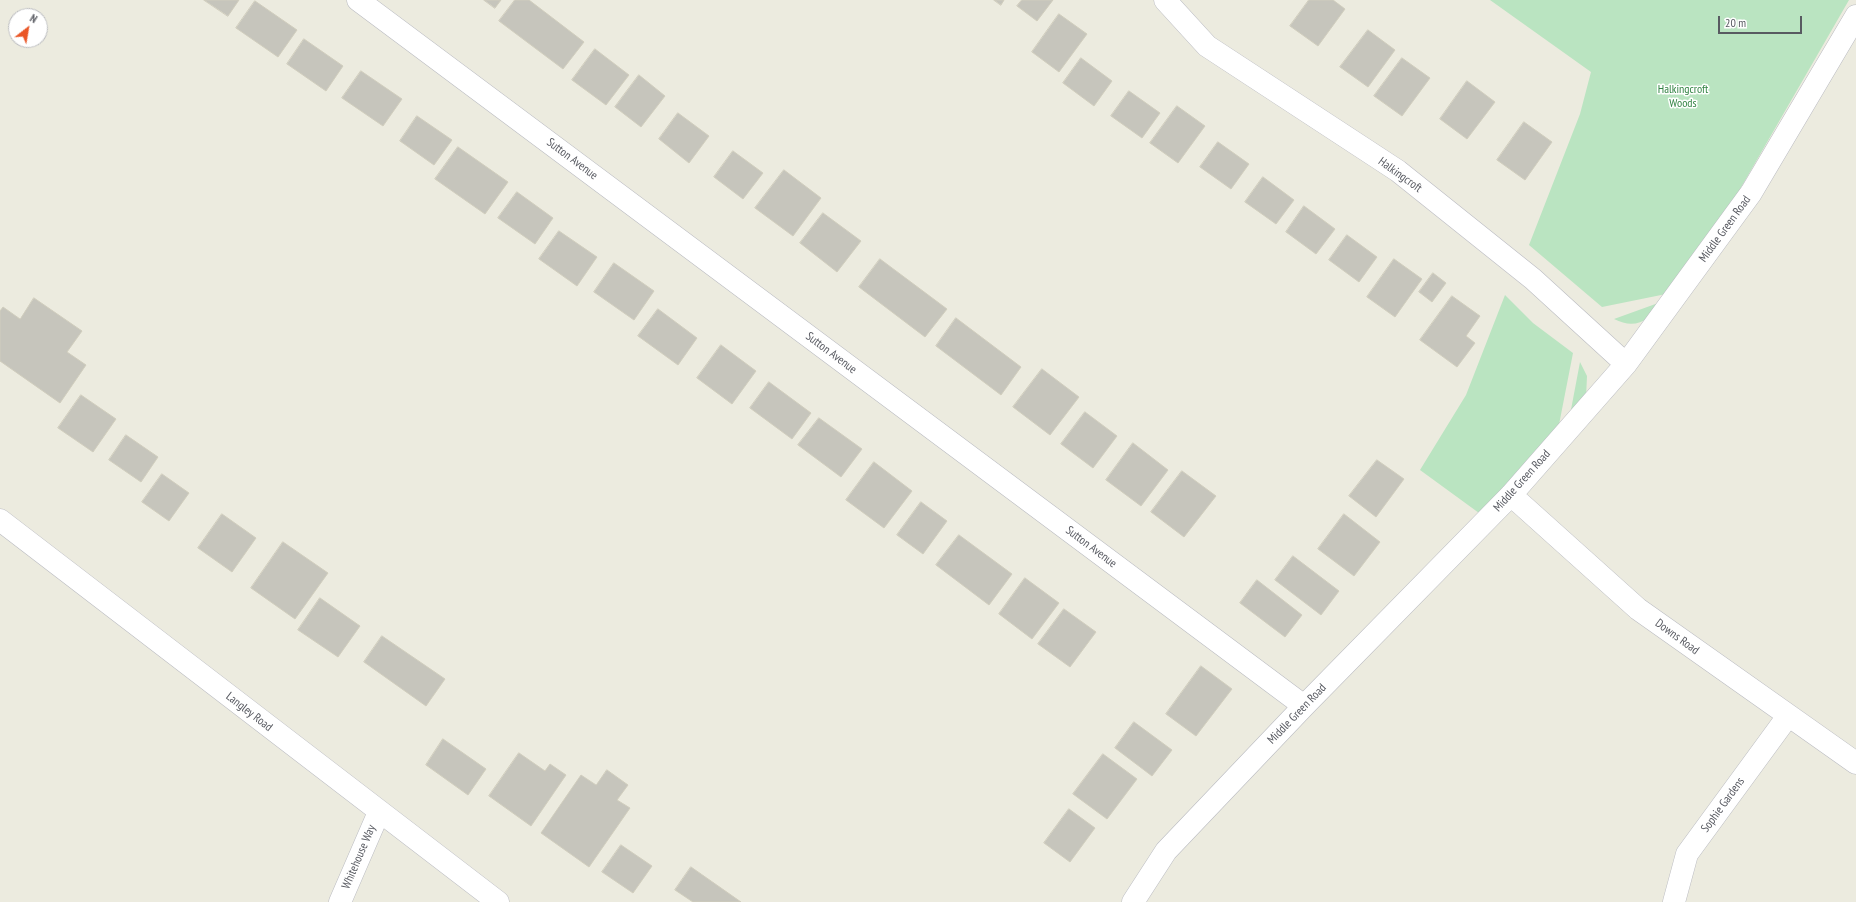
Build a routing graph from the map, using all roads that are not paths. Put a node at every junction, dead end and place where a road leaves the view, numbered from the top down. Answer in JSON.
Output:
{"nodes":[{"id":1,"x":358,"y":0,"type":"edge"},
{"id":2,"x":1165,"y":0,"type":"edge"},
{"id":3,"x":1856,"y":16,"type":"edge"},
{"id":4,"x":1626,"y":364,"type":"junction"},
{"id":5,"x":1511,"y":495,"type":"junction"},
{"id":6,"x":0,"y":520,"type":"edge"},
{"id":7,"x":1304,"y":706,"type":"junction"},
{"id":8,"x":1788,"y":716,"type":"junction"},
{"id":9,"x":1856,"y":763,"type":"edge"},
{"id":10,"x":379,"y":812,"type":"junction"},
{"id":11,"x":340,"y":902,"type":"edge"},
{"id":12,"x":498,"y":902,"type":"edge"},
{"id":13,"x":1133,"y":902,"type":"edge"},
{"id":14,"x":1674,"y":902,"type":"edge"}],
"edges":[{"from":1,"to":7,"type":"street","name":"Sutton Avenue"},
{"from":2,"to":4,"type":"street","name":"Halkingcroft"},
{"from":3,"to":4,"type":"street","name":"Middle Green Road"},
{"from":4,"to":5,"type":"street","name":"Middle Green Road"},
{"from":5,"to":7,"type":"street","name":"Middle Green Road"},
{"from":5,"to":8,"type":"street","name":"Downs Road"},
{"from":6,"to":10,"type":"street","name":"Langley Road"},
{"from":7,"to":13,"type":"street","name":"Middle Green Road"},
{"from":8,"to":9,"type":"street","name":"Downs Road"},
{"from":8,"to":14,"type":"street","name":"Sophie Gardens"},
{"from":10,"to":11,"type":"street","name":"Whitehouse Way"},
{"from":10,"to":12,"type":"street","name":"Langley Road"}]}
